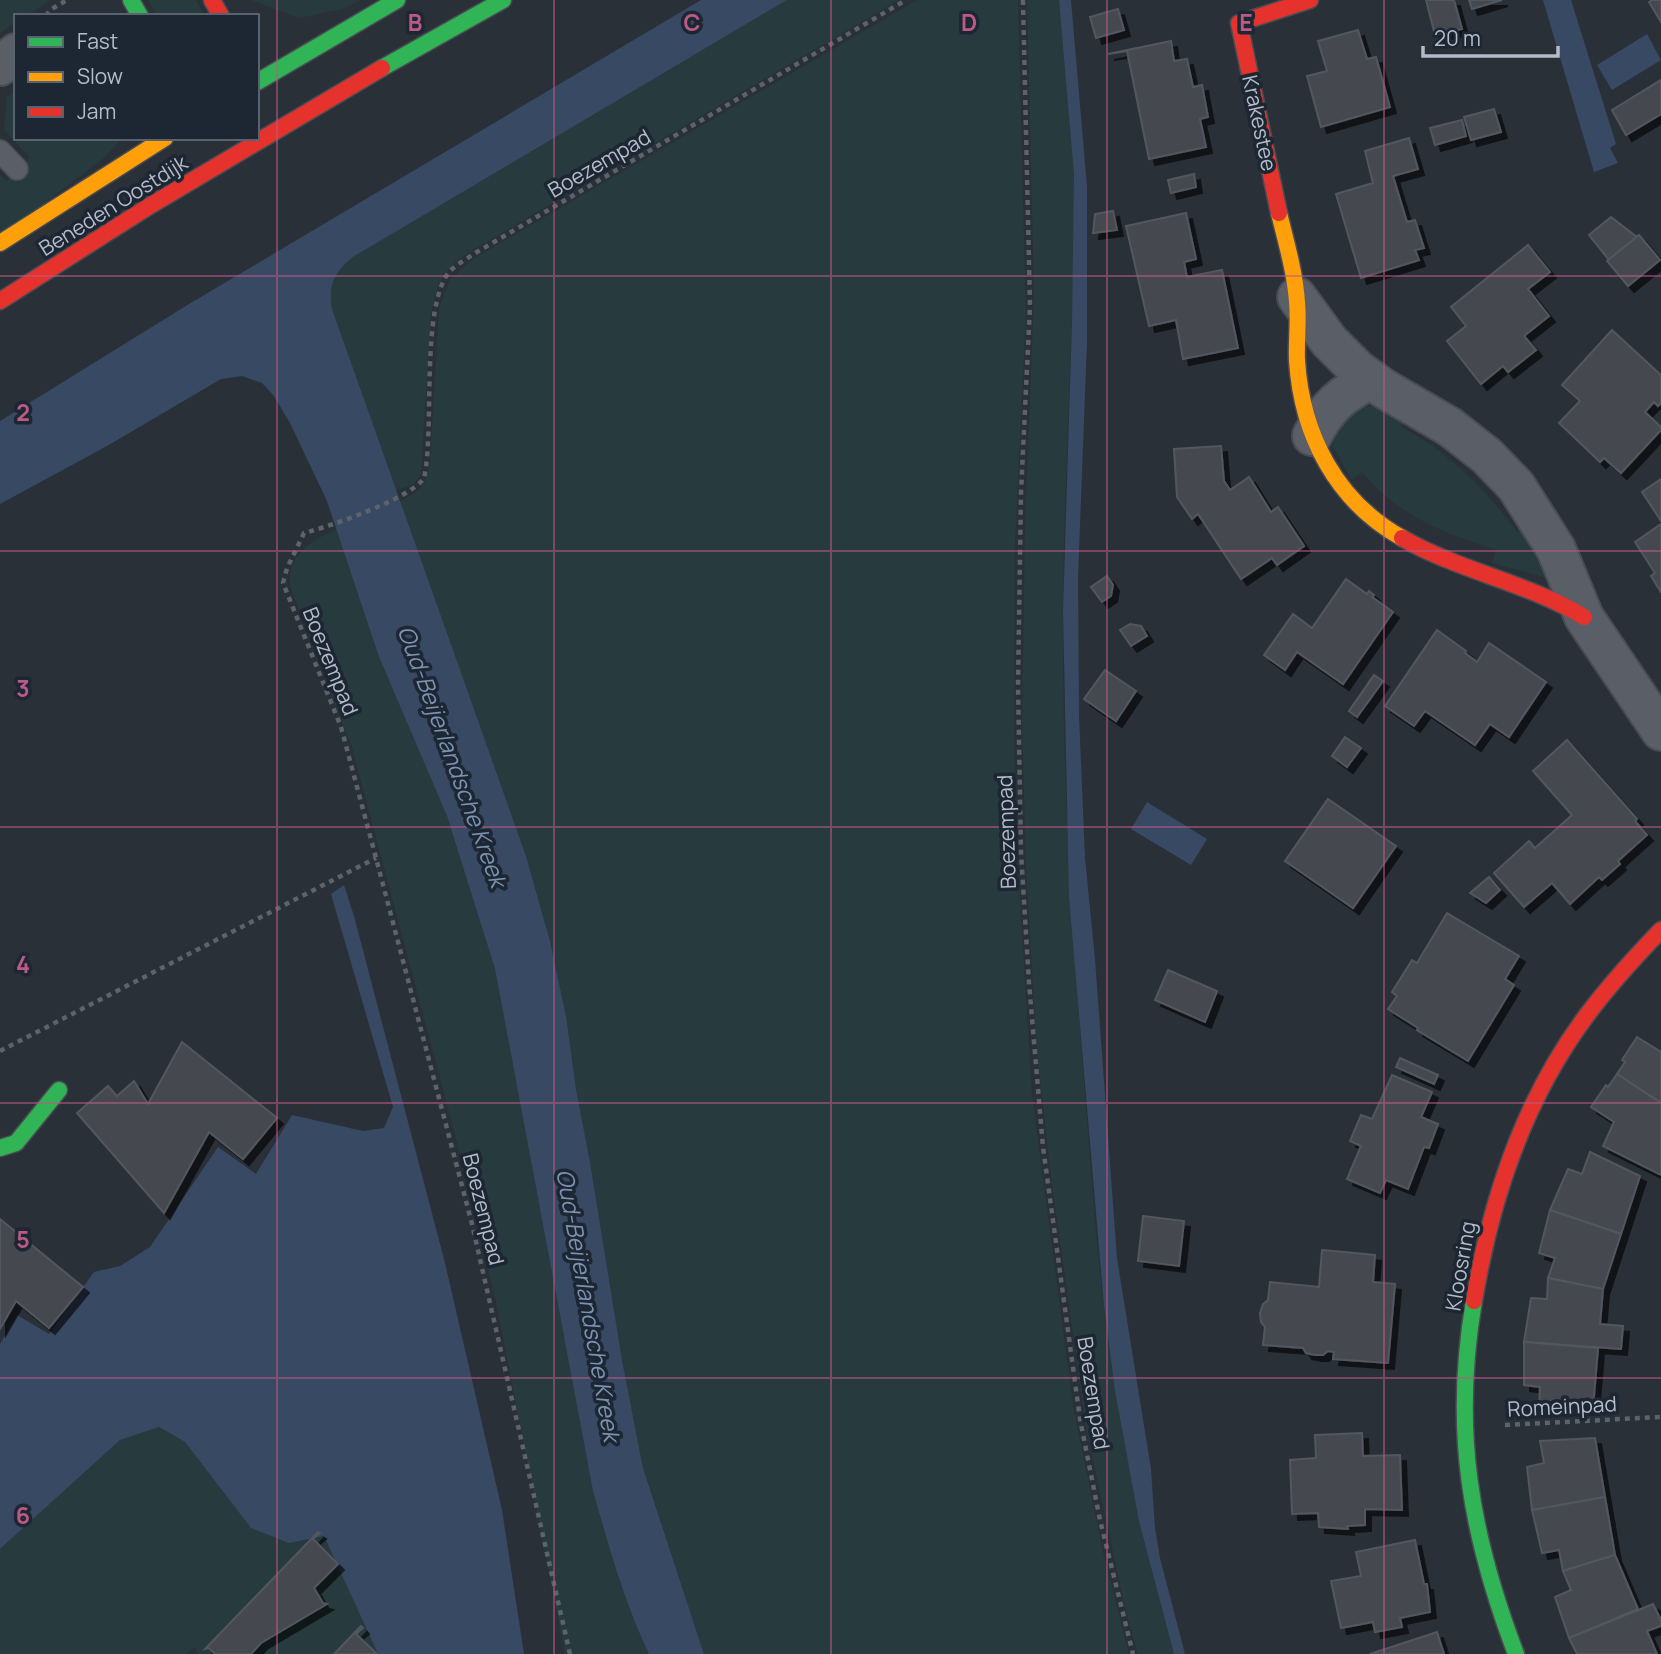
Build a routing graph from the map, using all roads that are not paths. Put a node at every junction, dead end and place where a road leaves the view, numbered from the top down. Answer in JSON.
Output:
{"nodes":[{"id":1,"x":397,"y":0,"type":"edge"},
{"id":2,"x":503,"y":0,"type":"edge"},
{"id":3,"x":1310,"y":0,"type":"edge"},
{"id":4,"x":14,"y":55,"type":"edge"},
{"id":5,"x":0,"y":66,"type":"edge"},
{"id":6,"x":259,"y":83,"type":"edge"},
{"id":7,"x":259,"y":136,"type":"edge"},
{"id":8,"x":162,"y":140,"type":"edge"},
{"id":9,"x":252,"y":140,"type":"edge"},
{"id":10,"x":0,"y":151,"type":"edge"},
{"id":11,"x":18,"y":169,"type":"dead end"},
{"id":12,"x":0,"y":243,"type":"edge"},
{"id":13,"x":1297,"y":298,"type":"junction"},
{"id":14,"x":0,"y":301,"type":"edge"},
{"id":15,"x":1371,"y":380,"type":"junction"},
{"id":16,"x":1312,"y":436,"type":"junction"},
{"id":17,"x":1584,"y":617,"type":"junction"},
{"id":18,"x":1661,"y":731,"type":"edge"},
{"id":19,"x":1661,"y":930,"type":"edge"},
{"id":20,"x":59,"y":1090,"type":"dead end"},
{"id":21,"x":0,"y":1149,"type":"edge"},
{"id":22,"x":1517,"y":1654,"type":"edge"}],
"edges":[{"from":1,"to":6,"type":"street"},
{"from":2,"to":7,"type":"street","name":"Beneden Oostdijk"},
{"from":3,"to":13,"type":"street","name":"Krakestee"},
{"from":4,"to":5,"type":"street"},
{"from":8,"to":12,"type":"street","name":"Beneden Oostdijk"},
{"from":9,"to":14,"type":"street","name":"Beneden Oostdijk"},
{"from":10,"to":11,"type":"lane"},
{"from":13,"to":15,"type":"street","name":"Krakestee"},
{"from":13,"to":16,"type":"street","name":"Krakestee"},
{"from":15,"to":16,"type":"street"},
{"from":15,"to":17,"type":"street","name":"Krakestee"},
{"from":16,"to":17,"type":"street","name":"Krakestee"},
{"from":17,"to":18,"type":"street","name":"Krakestee"},
{"from":19,"to":22,"type":"street","name":"Kloosring"},
{"from":20,"to":21,"type":"street"}]}
